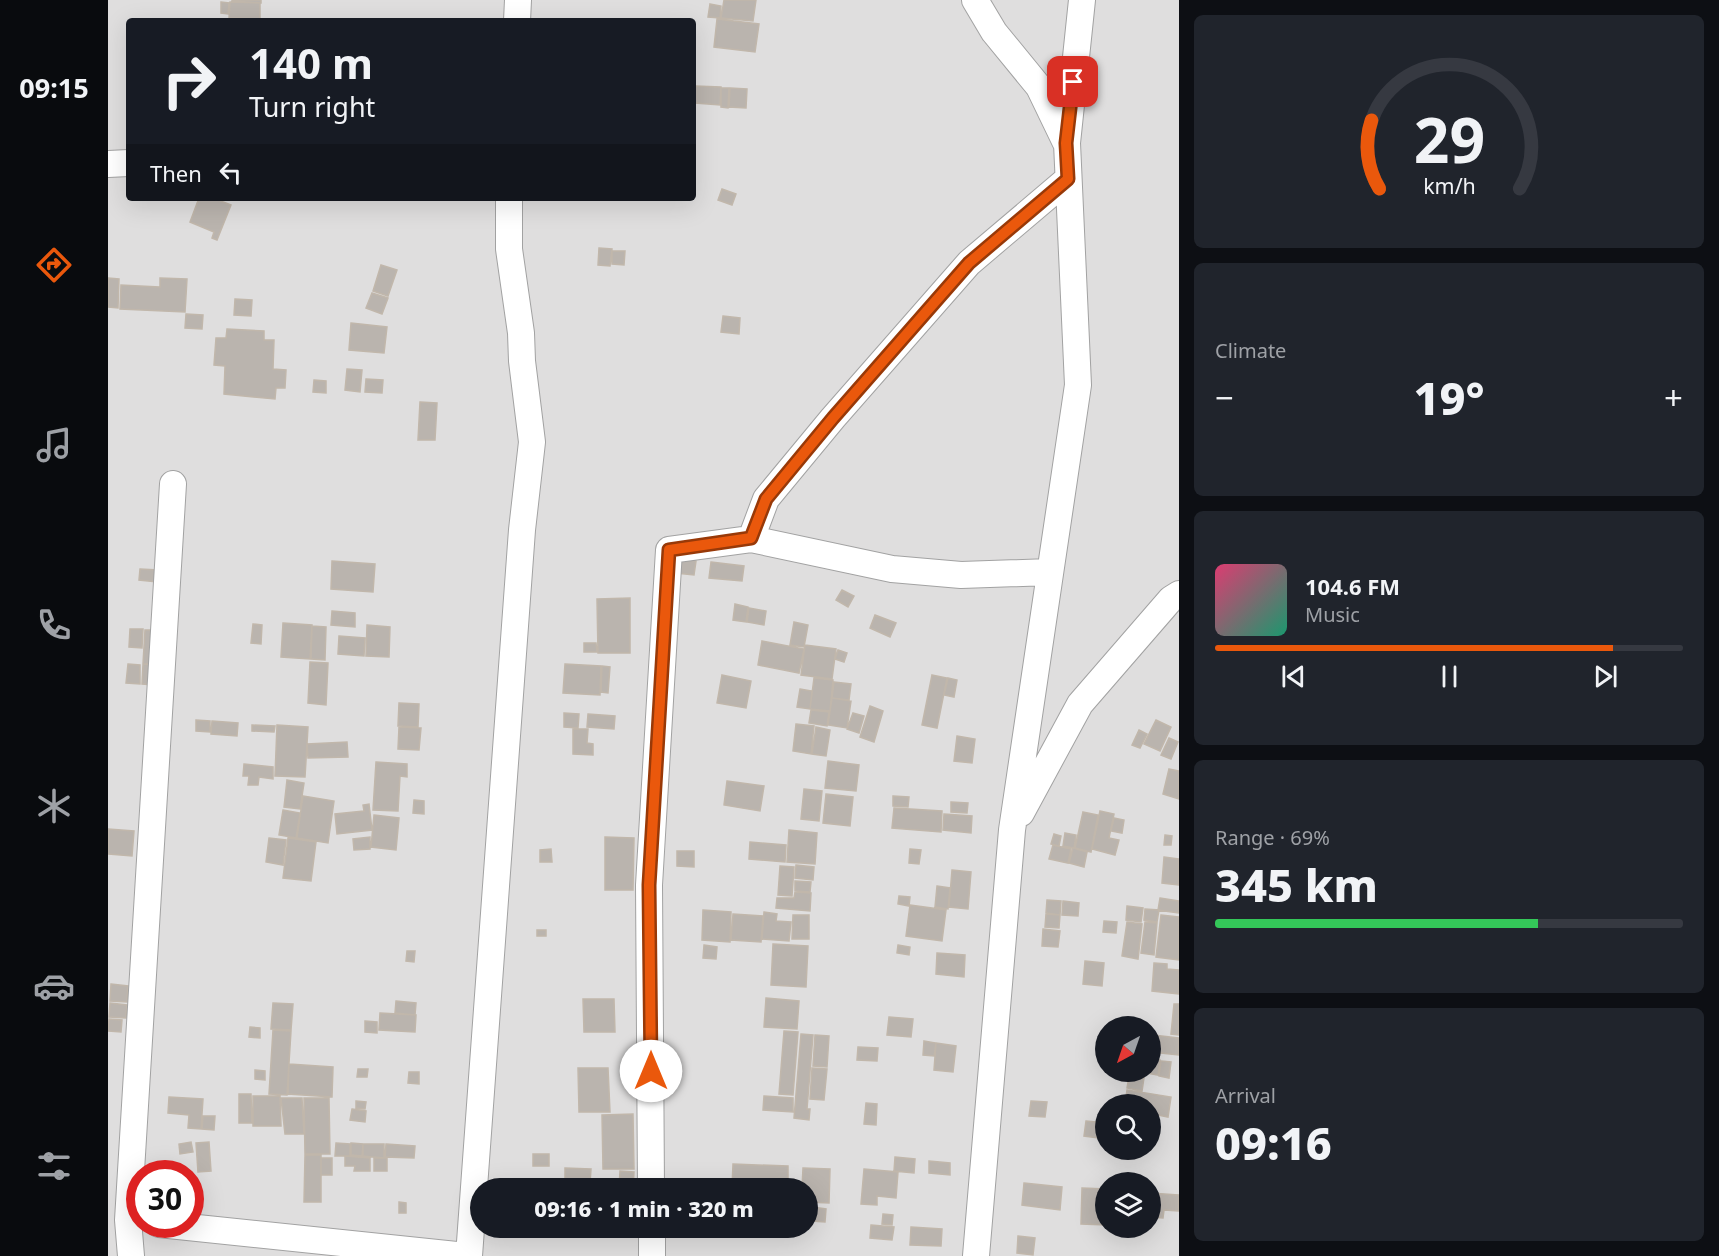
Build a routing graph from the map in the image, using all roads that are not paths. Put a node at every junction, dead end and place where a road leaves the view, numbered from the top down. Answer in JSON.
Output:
{"nodes":[{"id":1,"x":518,"y":0,"type":"edge"},
{"id":2,"x":975,"y":0,"type":"edge"},
{"id":3,"x":1082,"y":0,"type":"edge"},
{"id":4,"x":517,"y":18,"type":"edge"},
{"id":5,"x":1066,"y":143,"type":"junction"},
{"id":6,"x":126,"y":163,"type":"edge"},
{"id":7,"x":108,"y":164,"type":"edge"},
{"id":8,"x":1068,"y":179,"type":"junction"},
{"id":9,"x":509,"y":201,"type":"edge"},
{"id":10,"x":173,"y":484,"type":"dead end"},
{"id":11,"x":751,"y":538,"type":"junction"},
{"id":12,"x":1050,"y":572,"type":"junction"},
{"id":13,"x":1179,"y":594,"type":"edge"},
{"id":14,"x":1012,"y":830,"type":"junction"},
{"id":15,"x":651,"y":1178,"type":"edge"},
{"id":16,"x":125,"y":1220,"type":"edge"},
{"id":17,"x":204,"y":1229,"type":"edge"},
{"id":18,"x":652,"y":1238,"type":"edge"},
{"id":19,"x":131,"y":1256,"type":"edge"},
{"id":20,"x":468,"y":1256,"type":"edge"},
{"id":21,"x":652,"y":1256,"type":"edge"},
{"id":22,"x":976,"y":1256,"type":"edge"}],
"edges":[{"from":1,"to":4,"type":"street"},
{"from":2,"to":5,"type":"street"},
{"from":3,"to":5,"type":"street"},
{"from":5,"to":8,"type":"street"},
{"from":6,"to":7,"type":"street"},
{"from":8,"to":11,"type":"street"},
{"from":8,"to":12,"type":"street"},
{"from":9,"to":20,"type":"street"},
{"from":10,"to":16,"type":"street"},
{"from":11,"to":12,"type":"street"},
{"from":11,"to":15,"type":"street"},
{"from":12,"to":14,"type":"street"},
{"from":13,"to":14,"type":"street"},
{"from":14,"to":22,"type":"street"},
{"from":16,"to":19,"type":"street"},
{"from":17,"to":20,"type":"street"},
{"from":18,"to":21,"type":"street"}]}
